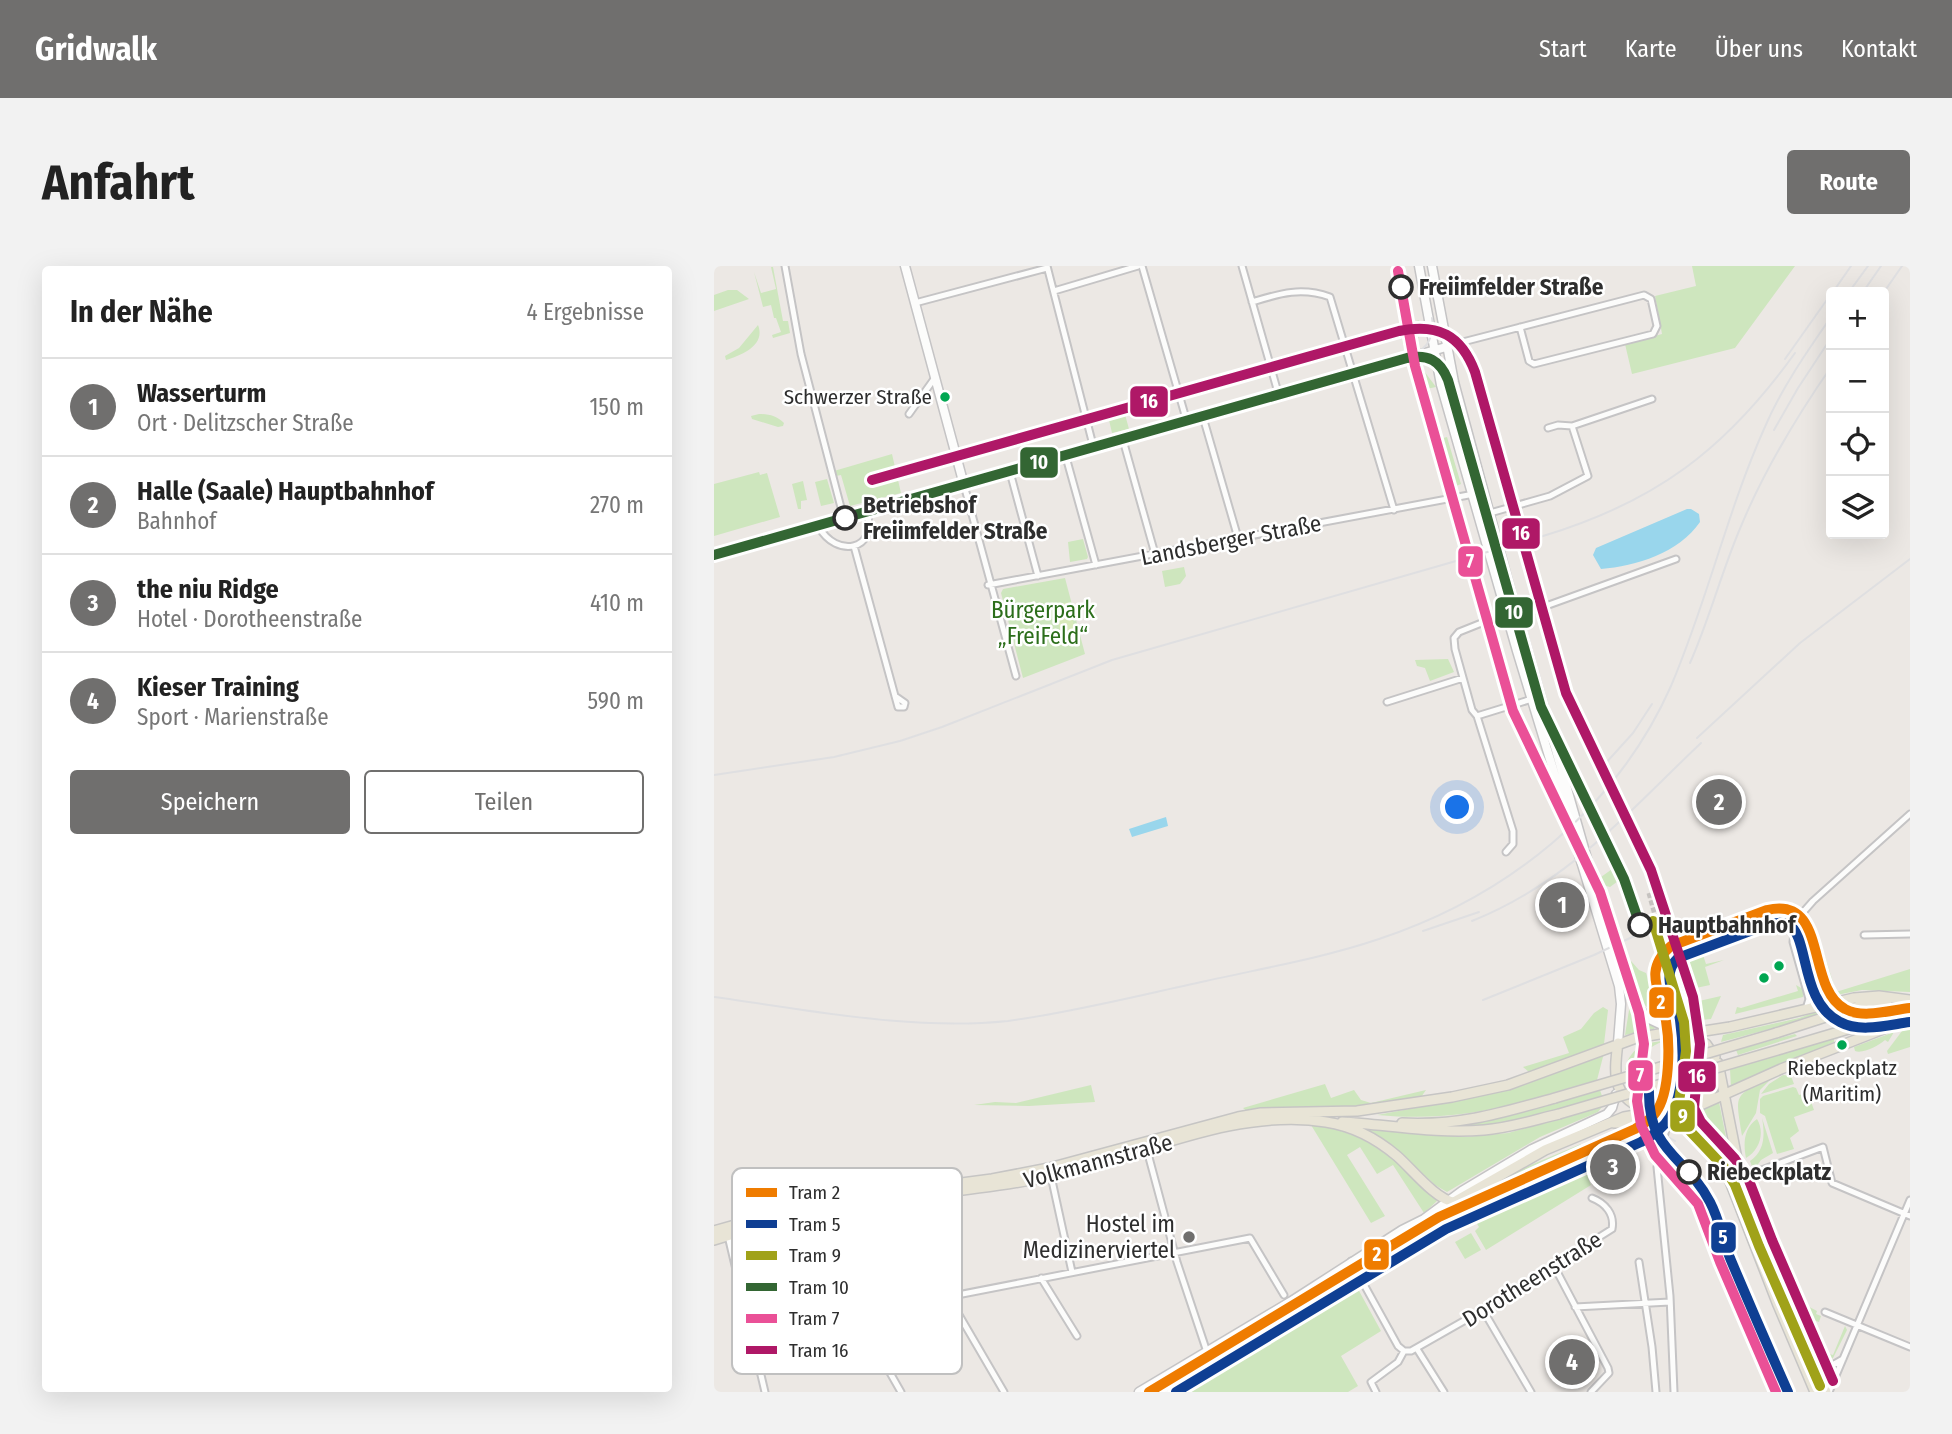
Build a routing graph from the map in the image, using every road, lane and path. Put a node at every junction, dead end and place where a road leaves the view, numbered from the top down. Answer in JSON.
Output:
{"nodes":[{"id":1,"x":785,"y":266,"type":"edge"},
{"id":2,"x":905,"y":266,"type":"edge"},
{"id":3,"x":1140,"y":266,"type":"edge"},
{"id":4,"x":1242,"y":266,"type":"edge"},
{"id":5,"x":1419,"y":266,"type":"edge"},
{"id":6,"x":1432,"y":266,"type":"edge"},
{"id":7,"x":1047,"y":267,"type":"edge"},
{"id":8,"x":1054,"y":291,"type":"junction"},
{"id":9,"x":1252,"y":302,"type":"junction"},
{"id":10,"x":915,"y":303,"type":"junction"},
{"id":11,"x":1520,"y":327,"type":"junction"},
{"id":12,"x":1446,"y":347,"type":"junction"},
{"id":13,"x":1433,"y":352,"type":"junction"},
{"id":14,"x":1354,"y":374,"type":"junction"},
{"id":15,"x":934,"y":379,"type":"junction"},
{"id":16,"x":1279,"y":396,"type":"junction"},
{"id":17,"x":1652,"y":399,"type":"dead end"},
{"id":18,"x":909,"y":414,"type":"dead end"},
{"id":19,"x":1203,"y":417,"type":"junction"},
{"id":20,"x":1187,"y":422,"type":"junction"},
{"id":21,"x":1572,"y":426,"type":"junction"},
{"id":22,"x":1548,"y":428,"type":"dead end"},
{"id":23,"x":1123,"y":440,"type":"junction"},
{"id":24,"x":1094,"y":449,"type":"junction"},
{"id":25,"x":1066,"y":457,"type":"junction"},
{"id":26,"x":1010,"y":472,"type":"junction"},
{"id":27,"x":964,"y":485,"type":"junction"},
{"id":28,"x":1474,"y":494,"type":"junction"},
{"id":29,"x":1394,"y":510,"type":"junction"},
{"id":30,"x":867,"y":513,"type":"junction"},
{"id":31,"x":1490,"y":513,"type":"junction"},
{"id":32,"x":844,"y":519,"type":"junction"},
{"id":33,"x":819,"y":527,"type":"junction"},
{"id":34,"x":1238,"y":538,"type":"junction"},
{"id":35,"x":854,"y":546,"type":"junction"},
{"id":36,"x":1155,"y":554,"type":"junction"},
{"id":37,"x":714,"y":556,"type":"edge"},
{"id":38,"x":1676,"y":559,"type":"dead end"},
{"id":39,"x":1096,"y":565,"type":"junction"},
{"id":40,"x":1038,"y":576,"type":"junction"},
{"id":41,"x":990,"y":585,"type":"junction"},
{"id":42,"x":1512,"y":615,"type":"junction"},
{"id":43,"x":1016,"y":676,"type":"dead end"},
{"id":44,"x":1463,"y":678,"type":"junction"},
{"id":45,"x":895,"y":696,"type":"dead end"},
{"id":46,"x":1532,"y":699,"type":"junction"},
{"id":47,"x":1387,"y":702,"type":"dead end"},
{"id":48,"x":1477,"y":716,"type":"junction"},
{"id":49,"x":1910,"y":814,"type":"edge"},
{"id":50,"x":1506,"y":852,"type":"dead end"},
{"id":51,"x":1910,"y":934,"type":"edge"},
{"id":52,"x":1864,"y":935,"type":"dead end"},
{"id":53,"x":1663,"y":944,"type":"tunnel mouth"},
{"id":54,"x":1686,"y":998,"type":"dead end"},
{"id":55,"x":1899,"y":1000,"type":"junction"},
{"id":56,"x":1910,"y":1000,"type":"edge"},
{"id":57,"x":1673,"y":1006,"type":"junction"},
{"id":58,"x":1806,"y":1009,"type":"junction"},
{"id":59,"x":1907,"y":1020,"type":"edge"},
{"id":60,"x":1665,"y":1030,"type":"junction"},
{"id":61,"x":1683,"y":1033,"type":"junction"},
{"id":62,"x":1618,"y":1044,"type":"junction"},
{"id":63,"x":1718,"y":1063,"type":"junction"},
{"id":64,"x":1617,"y":1086,"type":"junction"},
{"id":65,"x":1724,"y":1095,"type":"junction"},
{"id":66,"x":1693,"y":1108,"type":"junction"},
{"id":67,"x":1654,"y":1112,"type":"junction"},
{"id":68,"x":1325,"y":1117,"type":"junction"},
{"id":69,"x":1678,"y":1122,"type":"junction"},
{"id":70,"x":1606,"y":1124,"type":"junction"},
{"id":71,"x":1147,"y":1150,"type":"junction"},
{"id":72,"x":1751,"y":1174,"type":"dead end"},
{"id":73,"x":1051,"y":1176,"type":"junction"},
{"id":74,"x":962,"y":1183,"type":"edge"},
{"id":75,"x":962,"y":1190,"type":"edge"},
{"id":76,"x":1592,"y":1198,"type":"dead end"},
{"id":77,"x":1460,"y":1200,"type":"junction"},
{"id":78,"x":1910,"y":1200,"type":"edge"},
{"id":79,"x":1448,"y":1202,"type":"junction"},
{"id":80,"x":1907,"y":1214,"type":"edge"},
{"id":81,"x":732,"y":1226,"type":"edge"},
{"id":82,"x":714,"y":1231,"type":"edge"},
{"id":83,"x":732,"y":1235,"type":"edge"},
{"id":84,"x":728,"y":1236,"type":"junction"},
{"id":85,"x":714,"y":1240,"type":"edge"},
{"id":86,"x":732,"y":1252,"type":"edge"},
{"id":87,"x":1175,"y":1252,"type":"junction"},
{"id":88,"x":1351,"y":1261,"type":"junction"},
{"id":89,"x":1639,"y":1262,"type":"dead end"},
{"id":90,"x":1554,"y":1266,"type":"junction"},
{"id":91,"x":1072,"y":1272,"type":"junction"},
{"id":92,"x":1358,"y":1273,"type":"junction"},
{"id":93,"x":1041,"y":1278,"type":"junction"},
{"id":94,"x":962,"y":1293,"type":"edge"},
{"id":95,"x":1284,"y":1295,"type":"dead end"},
{"id":96,"x":1672,"y":1298,"type":"junction"},
{"id":97,"x":1645,"y":1304,"type":"junction"},
{"id":98,"x":1575,"y":1307,"type":"junction"},
{"id":99,"x":1483,"y":1310,"type":"junction"},
{"id":100,"x":1825,"y":1312,"type":"dead end"},
{"id":101,"x":962,"y":1320,"type":"edge"},
{"id":102,"x":1856,"y":1325,"type":"junction"},
{"id":103,"x":1077,"y":1336,"type":"dead end"},
{"id":104,"x":1910,"y":1347,"type":"edge"},
{"id":105,"x":1417,"y":1349,"type":"junction"},
{"id":106,"x":1404,"y":1351,"type":"junction"},
{"id":107,"x":1207,"y":1352,"type":"junction"},
{"id":108,"x":1811,"y":1359,"type":"junction"},
{"id":109,"x":1843,"y":1359,"type":"junction"},
{"id":110,"x":761,"y":1374,"type":"edge"},
{"id":111,"x":891,"y":1374,"type":"edge"},
{"id":112,"x":1150,"y":1389,"type":"edge"},
{"id":113,"x":765,"y":1392,"type":"edge"},
{"id":114,"x":901,"y":1392,"type":"edge"},
{"id":115,"x":1004,"y":1392,"type":"edge"},
{"id":116,"x":1139,"y":1392,"type":"edge"},
{"id":117,"x":1163,"y":1392,"type":"edge"},
{"id":118,"x":1376,"y":1392,"type":"edge"},
{"id":119,"x":1444,"y":1392,"type":"edge"},
{"id":120,"x":1531,"y":1392,"type":"edge"},
{"id":121,"x":1591,"y":1392,"type":"edge"},
{"id":122,"x":1656,"y":1392,"type":"edge"},
{"id":123,"x":1674,"y":1392,"type":"edge"},
{"id":124,"x":1815,"y":1392,"type":"edge"},
{"id":125,"x":1827,"y":1392,"type":"edge"}],
"edges":[{"from":1,"to":32,"type":"street"},
{"from":2,"to":10,"type":"street"},
{"from":3,"to":8,"type":"street"},
{"from":3,"to":20,"type":"street"},
{"from":4,"to":9,"type":"street"},
{"from":5,"to":13,"type":"street"},
{"from":6,"to":12,"type":"street"},
{"from":7,"to":8,"type":"street"},
{"from":7,"to":10,"type":"street"},
{"from":8,"to":24,"type":"street"},
{"from":9,"to":14,"type":"street"},
{"from":9,"to":16,"type":"street"},
{"from":10,"to":15,"type":"street"},
{"from":11,"to":11,"type":"street"},
{"from":11,"to":12,"type":"street"},
{"from":12,"to":13,"type":"street"},
{"from":12,"to":31,"type":"street"},
{"from":13,"to":14,"type":"street"},
{"from":13,"to":28,"type":"street"},
{"from":14,"to":16,"type":"street"},
{"from":14,"to":29,"type":"street"},
{"from":15,"to":18,"type":"street"},
{"from":15,"to":27,"type":"street"},
{"from":16,"to":19,"type":"street"},
{"from":17,"to":21,"type":"street"},
{"from":19,"to":20,"type":"street"},
{"from":19,"to":34,"type":"street"},
{"from":20,"to":23,"type":"street"},
{"from":21,"to":22,"type":"street"},
{"from":21,"to":31,"type":"street"},
{"from":23,"to":24,"type":"street"},
{"from":23,"to":36,"type":"street"},
{"from":24,"to":25,"type":"street"},
{"from":25,"to":26,"type":"street"},
{"from":25,"to":39,"type":"street"},
{"from":26,"to":27,"type":"street"},
{"from":26,"to":40,"type":"street"},
{"from":27,"to":30,"type":"street"},
{"from":27,"to":41,"type":"street"},
{"from":28,"to":29,"type":"street","name":"Landsberger Straße"},
{"from":28,"to":42,"type":"street"},
{"from":29,"to":34,"type":"street","name":"Landsberger Straße"},
{"from":30,"to":32,"type":"street"},
{"from":30,"to":35,"type":"street"},
{"from":31,"to":42,"type":"street"},
{"from":32,"to":33,"type":"street"},
{"from":33,"to":35,"type":"street"},
{"from":33,"to":37,"type":"street"},
{"from":34,"to":36,"type":"street","name":"Landsberger Straße"},
{"from":35,"to":45,"type":"street"},
{"from":36,"to":39,"type":"street","name":"Landsberger Straße"},
{"from":38,"to":42,"type":"street"},
{"from":39,"to":40,"type":"street","name":"Landsberger Straße"},
{"from":40,"to":41,"type":"street","name":"Landsberger Straße"},
{"from":41,"to":43,"type":"street"},
{"from":42,"to":44,"type":"street"},
{"from":42,"to":46,"type":"street"},
{"from":42,"to":60,"type":"street"},
{"from":44,"to":47,"type":"street"},
{"from":44,"to":48,"type":"street"},
{"from":46,"to":48,"type":"street"},
{"from":46,"to":62,"type":"street"},
{"from":48,"to":50,"type":"street"},
{"from":49,"to":58,"type":"street"},
{"from":51,"to":52,"type":"street"},
{"from":53,"to":57,"type":"street"},
{"from":54,"to":57,"type":"street"},
{"from":55,"to":56,"type":"main road"},
{"from":55,"to":58,"type":"main road"},
{"from":55,"to":68,"type":"main road","bridge":true},
{"from":57,"to":96,"type":"street"},
{"from":58,"to":61,"type":"main road"},
{"from":59,"to":65,"type":"main road"},
{"from":59,"to":68,"type":"main road","bridge":true},
{"from":60,"to":61,"type":"main road","bridge":true},
{"from":60,"to":62,"type":"main road"},
{"from":61,"to":63,"type":"main road"},
{"from":62,"to":64,"type":"main road"},
{"from":62,"to":68,"type":"main road"},
{"from":63,"to":65,"type":"main road"},
{"from":63,"to":66,"type":"main road"},
{"from":64,"to":67,"type":"main road"},
{"from":64,"to":79,"type":"street"},
{"from":65,"to":66,"type":"main road"},
{"from":65,"to":108,"type":"main road"},
{"from":66,"to":69,"type":"main road"},
{"from":67,"to":69,"type":"main road","bridge":true},
{"from":67,"to":70,"type":"main road"},
{"from":68,"to":71,"type":"main road","name":"Volkmannstraße"},
{"from":68,"to":74,"type":"main road","name":"Volkmannstraße"},
{"from":68,"to":79,"type":"main road","name":"Volkmannstraße"},
{"from":69,"to":70,"type":"main road","bridge":true},
{"from":69,"to":124,"type":"main road"},
{"from":70,"to":77,"type":"main road"},
{"from":71,"to":73,"type":"main road","name":"Volkmannstraße"},
{"from":71,"to":87,"type":"street"},
{"from":72,"to":80,"type":"street"},
{"from":73,"to":75,"type":"main road","name":"Volkmannstraße"},
{"from":73,"to":91,"type":"street"},
{"from":76,"to":90,"type":"street","name":"Dorotheenstraße"},
{"from":77,"to":79,"type":"main road"},
{"from":77,"to":92,"type":"street"},
{"from":78,"to":80,"type":"street"},
{"from":79,"to":88,"type":"street"},
{"from":80,"to":102,"type":"street"},
{"from":81,"to":82,"type":"main road","name":"Volkmannstraße"},
{"from":83,"to":84,"type":"main road","name":"Volkmannstraße"},
{"from":84,"to":85,"type":"main road","name":"Volkmannstraße"},
{"from":84,"to":86,"type":"street"},
{"from":87,"to":91,"type":"street"},
{"from":87,"to":95,"type":"street"},
{"from":87,"to":107,"type":"street"},
{"from":88,"to":92,"type":"street"},
{"from":88,"to":107,"type":"street"},
{"from":89,"to":97,"type":"street"},
{"from":90,"to":98,"type":"street"},
{"from":90,"to":99,"type":"street","name":"Dorotheenstraße"},
{"from":91,"to":93,"type":"street"},
{"from":92,"to":106,"type":"street"},
{"from":92,"to":117,"type":"street"},
{"from":93,"to":94,"type":"street"},
{"from":93,"to":103,"type":"street"},
{"from":96,"to":97,"type":"street"},
{"from":96,"to":123,"type":"street"},
{"from":97,"to":98,"type":"street"},
{"from":97,"to":122,"type":"street"},
{"from":98,"to":121,"type":"street"},
{"from":99,"to":105,"type":"street","name":"Dorotheenstraße"},
{"from":99,"to":120,"type":"street"},
{"from":100,"to":102,"type":"street"},
{"from":101,"to":115,"type":"street"},
{"from":102,"to":104,"type":"street"},
{"from":102,"to":109,"type":"street"},
{"from":105,"to":106,"type":"street"},
{"from":105,"to":119,"type":"street"},
{"from":106,"to":118,"type":"street"},
{"from":107,"to":112,"type":"street"},
{"from":108,"to":109,"type":"street"},
{"from":108,"to":125,"type":"main road"},
{"from":109,"to":125,"type":"street"},
{"from":110,"to":113,"type":"street"},
{"from":111,"to":114,"type":"street"},
{"from":112,"to":116,"type":"street"}]}
